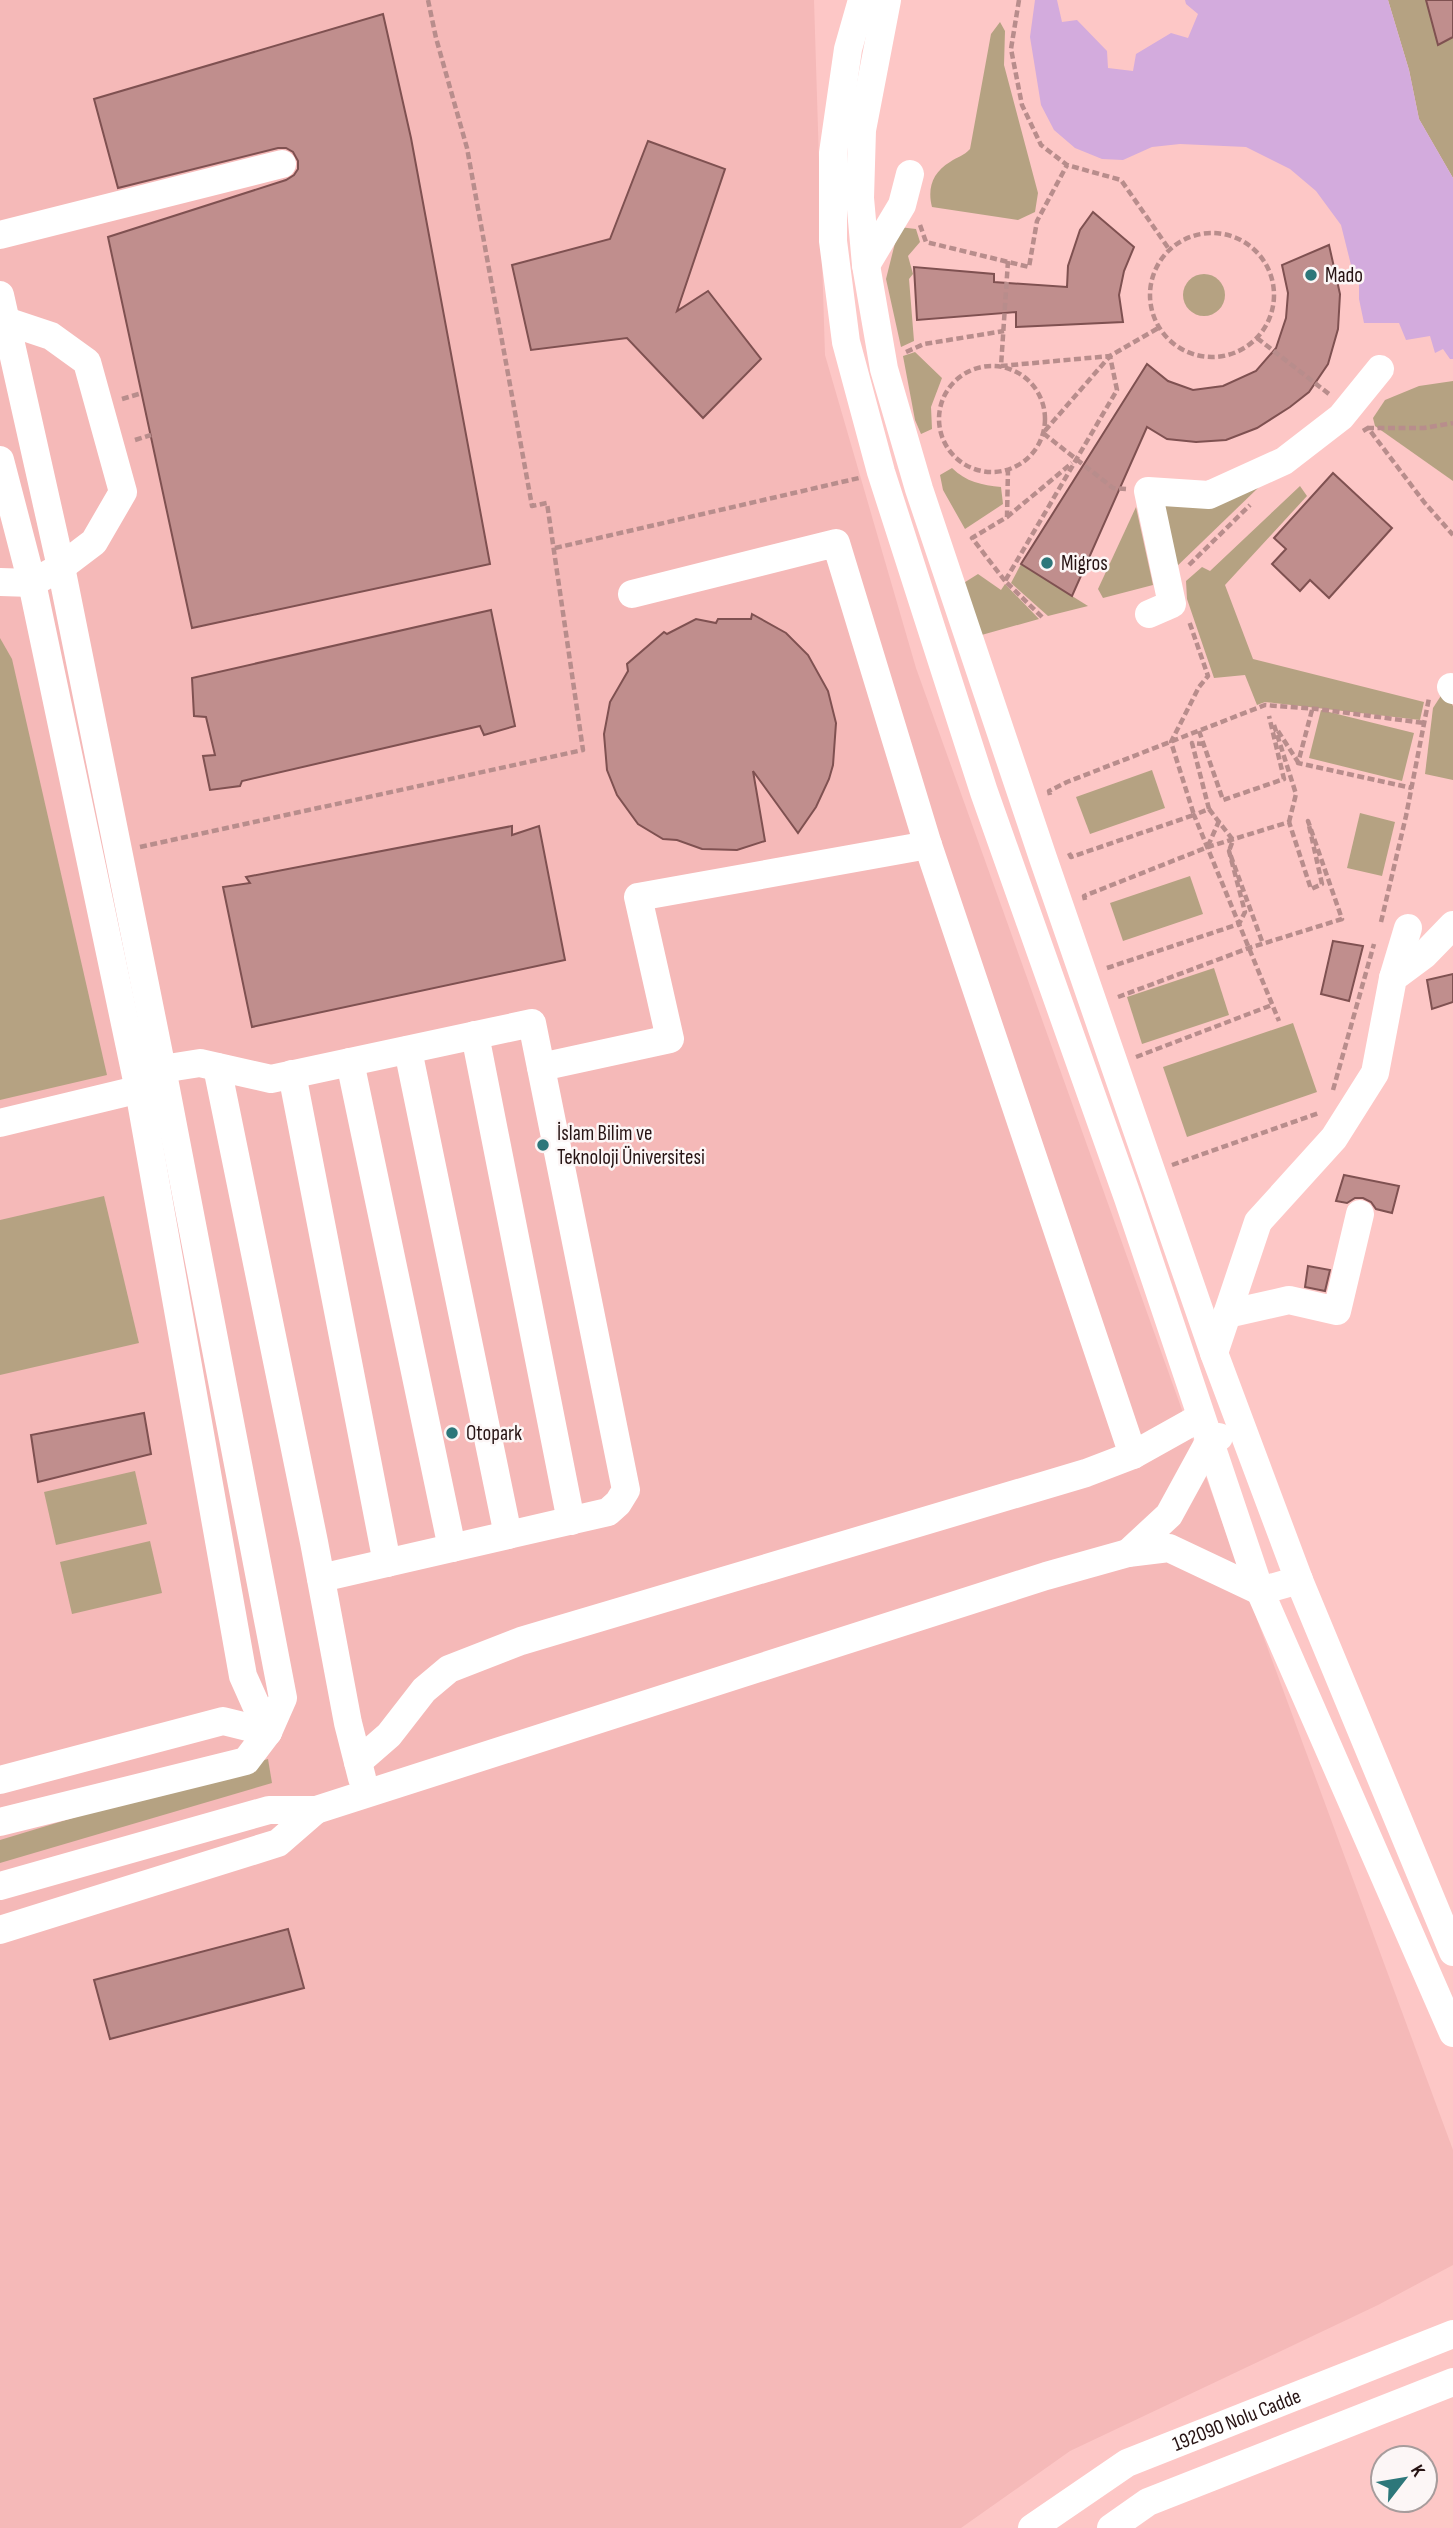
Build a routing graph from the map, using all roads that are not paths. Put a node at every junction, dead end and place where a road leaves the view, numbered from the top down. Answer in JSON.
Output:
{"nodes":[{"id":1,"x":862,"y":0,"type":"edge"},
{"id":2,"x":887,"y":0,"type":"edge"},
{"id":3,"x":282,"y":164,"type":"dead end"},
{"id":4,"x":910,"y":174,"type":"dead end"},
{"id":5,"x":0,"y":235,"type":"edge"},
{"id":6,"x":866,"y":265,"type":"junction"},
{"id":7,"x":2,"y":311,"type":"edge"},
{"id":8,"x":1380,"y":369,"type":"dead end"},
{"id":9,"x":0,"y":460,"type":"edge"},
{"id":10,"x":61,"y":566,"type":"junction"},
{"id":11,"x":0,"y":582,"type":"edge"},
{"id":12,"x":32,"y":583,"type":"junction"},
{"id":13,"x":632,"y":594,"type":"dead end"},
{"id":14,"x":1149,"y":614,"type":"dead end"},
{"id":15,"x":928,"y":845,"type":"junction"},
{"id":16,"x":1453,"y":925,"type":"edge"},
{"id":17,"x":1408,"y":928,"type":"dead end"},
{"id":18,"x":1393,"y":978,"type":"junction"},
{"id":19,"x":475,"y":1035,"type":"junction"},
{"id":20,"x":408,"y":1050,"type":"junction"},
{"id":21,"x":350,"y":1062,"type":"junction"},
{"id":22,"x":217,"y":1067,"type":"junction"},
{"id":23,"x":541,"y":1067,"type":"junction"},
{"id":24,"x":292,"y":1074,"type":"junction"},
{"id":25,"x":155,"y":1081,"type":"junction"},
{"id":26,"x":0,"y":1123,"type":"edge"},
{"id":27,"x":1360,"y":1214,"type":"dead end"},
{"id":28,"x":1227,"y":1314,"type":"junction"},
{"id":29,"x":1214,"y":1353,"type":"junction"},
{"id":30,"x":1241,"y":1428,"type":"junction"},
{"id":31,"x":1206,"y":1429,"type":"junction"},
{"id":32,"x":1133,"y":1455,"type":"junction"},
{"id":33,"x":571,"y":1521,"type":"junction"},
{"id":34,"x":508,"y":1535,"type":"junction"},
{"id":35,"x":452,"y":1548,"type":"junction"},
{"id":36,"x":1128,"y":1553,"type":"junction"},
{"id":37,"x":387,"y":1563,"type":"junction"},
{"id":38,"x":321,"y":1577,"type":"junction"},
{"id":39,"x":1299,"y":1580,"type":"junction"},
{"id":40,"x":1260,"y":1591,"type":"junction"},
{"id":41,"x":268,"y":1732,"type":"junction"},
{"id":42,"x":358,"y":1762,"type":"junction"},
{"id":43,"x":0,"y":1780,"type":"edge"},
{"id":44,"x":366,"y":1794,"type":"junction"},
{"id":45,"x":316,"y":1810,"type":"junction"},
{"id":46,"x":0,"y":1822,"type":"edge"},
{"id":47,"x":0,"y":1886,"type":"edge"},
{"id":48,"x":0,"y":1930,"type":"edge"},
{"id":49,"x":1453,"y":1952,"type":"edge"},
{"id":50,"x":1453,"y":2033,"type":"edge"},
{"id":51,"x":1449,"y":2334,"type":"edge"},
{"id":52,"x":1453,"y":2382,"type":"edge"},
{"id":53,"x":1032,"y":2528,"type":"edge"},
{"id":54,"x":1111,"y":2528,"type":"edge"}],
"edges":[{"from":1,"to":31,"type":"street"},
{"from":2,"to":6,"type":"street"},
{"from":3,"to":5,"type":"street"},
{"from":4,"to":6,"type":"street"},
{"from":6,"to":29,"type":"street"},
{"from":7,"to":10,"type":"street"},
{"from":7,"to":10,"type":"street"},
{"from":8,"to":14,"type":"street"},
{"from":9,"to":12,"type":"street"},
{"from":10,"to":12,"type":"street"},
{"from":10,"to":25,"type":"street"},
{"from":11,"to":12,"type":"street"},
{"from":12,"to":25,"type":"street"},
{"from":13,"to":15,"type":"street"},
{"from":15,"to":23,"type":"street"},
{"from":15,"to":32,"type":"street"},
{"from":16,"to":18,"type":"street"},
{"from":17,"to":18,"type":"street"},
{"from":18,"to":28,"type":"street"},
{"from":19,"to":20,"type":"street"},
{"from":19,"to":23,"type":"street"},
{"from":19,"to":33,"type":"street"},
{"from":20,"to":21,"type":"street"},
{"from":20,"to":34,"type":"street"},
{"from":21,"to":24,"type":"street"},
{"from":21,"to":35,"type":"street"},
{"from":22,"to":24,"type":"street"},
{"from":22,"to":25,"type":"street"},
{"from":22,"to":38,"type":"street"},
{"from":23,"to":33,"type":"street"},
{"from":24,"to":37,"type":"street"},
{"from":25,"to":26,"type":"street"},
{"from":25,"to":41,"type":"street"},
{"from":27,"to":28,"type":"street"},
{"from":28,"to":29,"type":"street"},
{"from":29,"to":30,"type":"street"},
{"from":30,"to":31,"type":"street"},
{"from":30,"to":39,"type":"street"},
{"from":31,"to":32,"type":"street"},
{"from":31,"to":36,"type":"street"},
{"from":31,"to":40,"type":"street"},
{"from":32,"to":42,"type":"street"},
{"from":33,"to":34,"type":"street"},
{"from":34,"to":35,"type":"street"},
{"from":35,"to":37,"type":"street"},
{"from":36,"to":40,"type":"street"},
{"from":36,"to":44,"type":"street"},
{"from":37,"to":38,"type":"street"},
{"from":38,"to":42,"type":"street"},
{"from":39,"to":40,"type":"street"},
{"from":39,"to":49,"type":"street"},
{"from":40,"to":50,"type":"street"},
{"from":41,"to":43,"type":"street"},
{"from":41,"to":46,"type":"street"},
{"from":42,"to":44,"type":"street"},
{"from":44,"to":45,"type":"street"},
{"from":45,"to":47,"type":"street"},
{"from":45,"to":48,"type":"street"},
{"from":51,"to":53,"type":"street","name":"192090 Nolu Cadde"},
{"from":52,"to":54,"type":"street","name":"192090 Nolu Cadde"}]}
